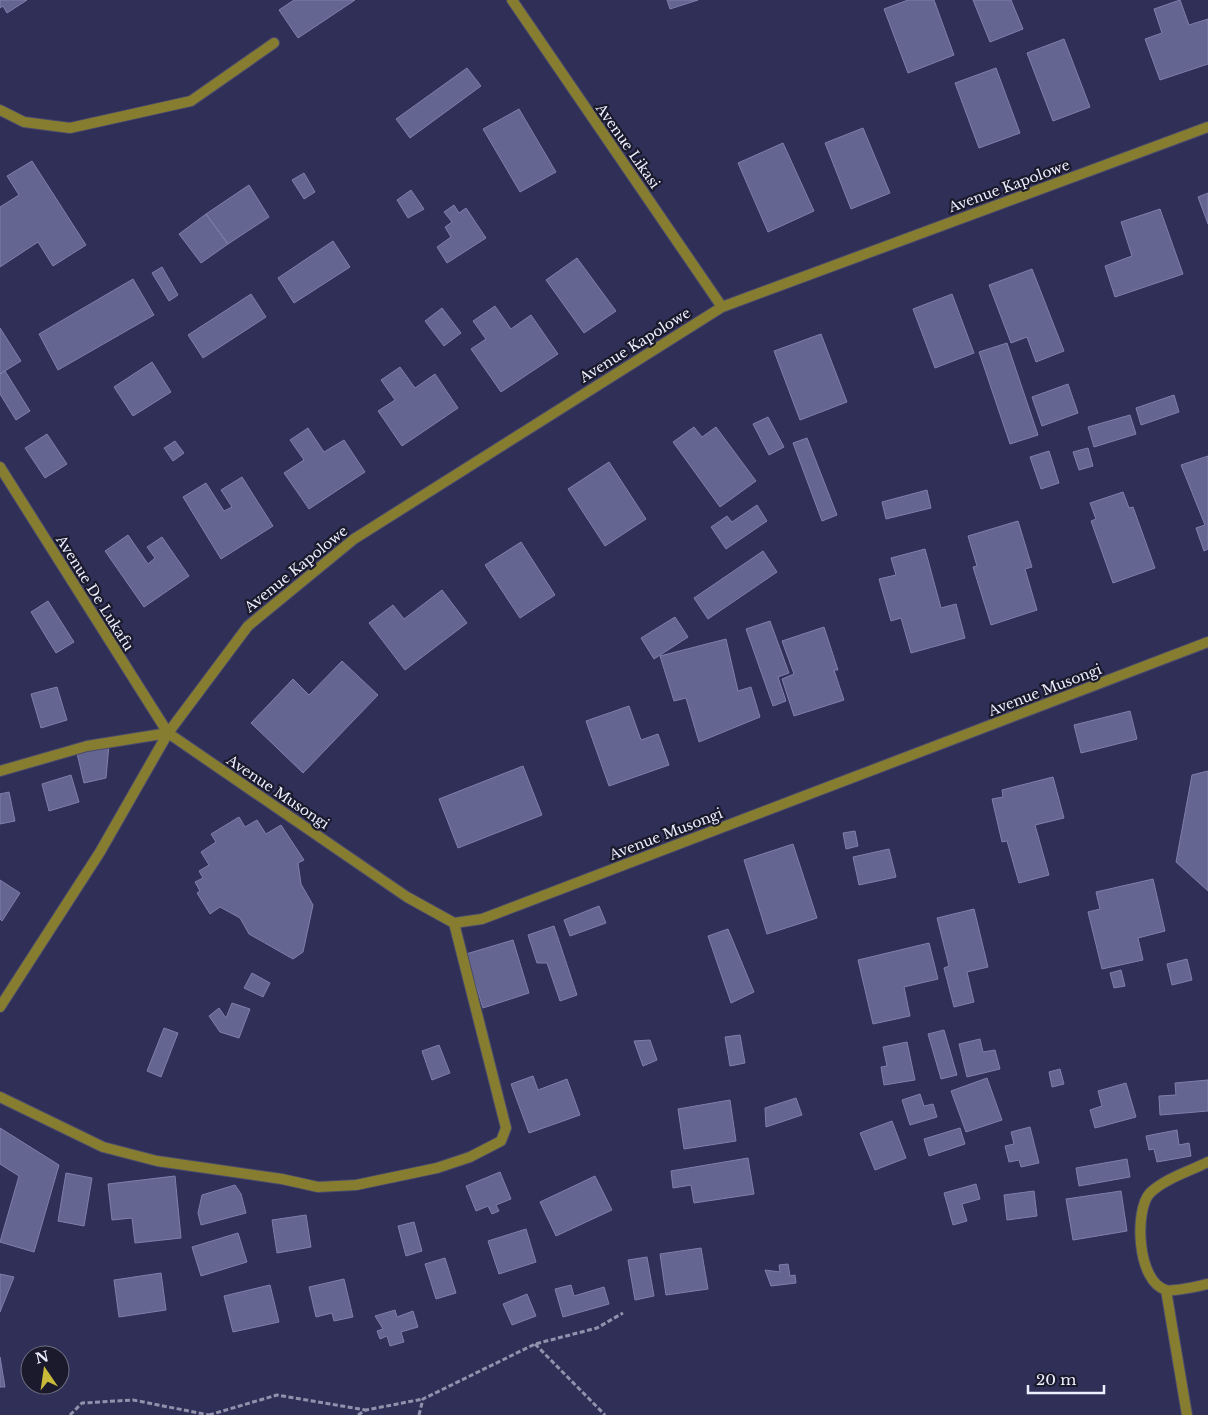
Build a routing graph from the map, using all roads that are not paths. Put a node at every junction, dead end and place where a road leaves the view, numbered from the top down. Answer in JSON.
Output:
{"nodes":[{"id":1,"x":512,"y":0,"type":"edge"},
{"id":2,"x":274,"y":43,"type":"dead end"},
{"id":3,"x":0,"y":110,"type":"edge"},
{"id":4,"x":1208,"y":127,"type":"edge"},
{"id":5,"x":722,"y":307,"type":"junction"},
{"id":6,"x":0,"y":467,"type":"edge"},
{"id":7,"x":1208,"y":642,"type":"edge"},
{"id":8,"x":168,"y":733,"type":"junction"},
{"id":9,"x":0,"y":770,"type":"edge"},
{"id":10,"x":454,"y":923,"type":"junction"},
{"id":11,"x":2,"y":1003,"type":"edge"},
{"id":12,"x":0,"y":1097,"type":"edge"},
{"id":13,"x":1208,"y":1162,"type":"edge"},
{"id":14,"x":1208,"y":1284,"type":"edge"},
{"id":15,"x":1166,"y":1290,"type":"junction"},
{"id":16,"x":1188,"y":1415,"type":"edge"}],
"edges":[{"from":1,"to":5,"type":"street","name":"Avenue Likasi"},
{"from":2,"to":3,"type":"street"},
{"from":4,"to":5,"type":"street","name":"Avenue Kapolowe"},
{"from":5,"to":8,"type":"street","name":"Avenue Kapolowe"},
{"from":6,"to":8,"type":"street","name":"Avenue De Lukafu"},
{"from":7,"to":10,"type":"street","name":"Avenue Musongi"},
{"from":8,"to":9,"type":"street"},
{"from":8,"to":10,"type":"street","name":"Avenue Musongi"},
{"from":8,"to":11,"type":"street","name":"Avenue Kapolowe"},
{"from":10,"to":12,"type":"street"},
{"from":13,"to":15,"type":"street"},
{"from":14,"to":15,"type":"street"},
{"from":15,"to":16,"type":"street"}]}
